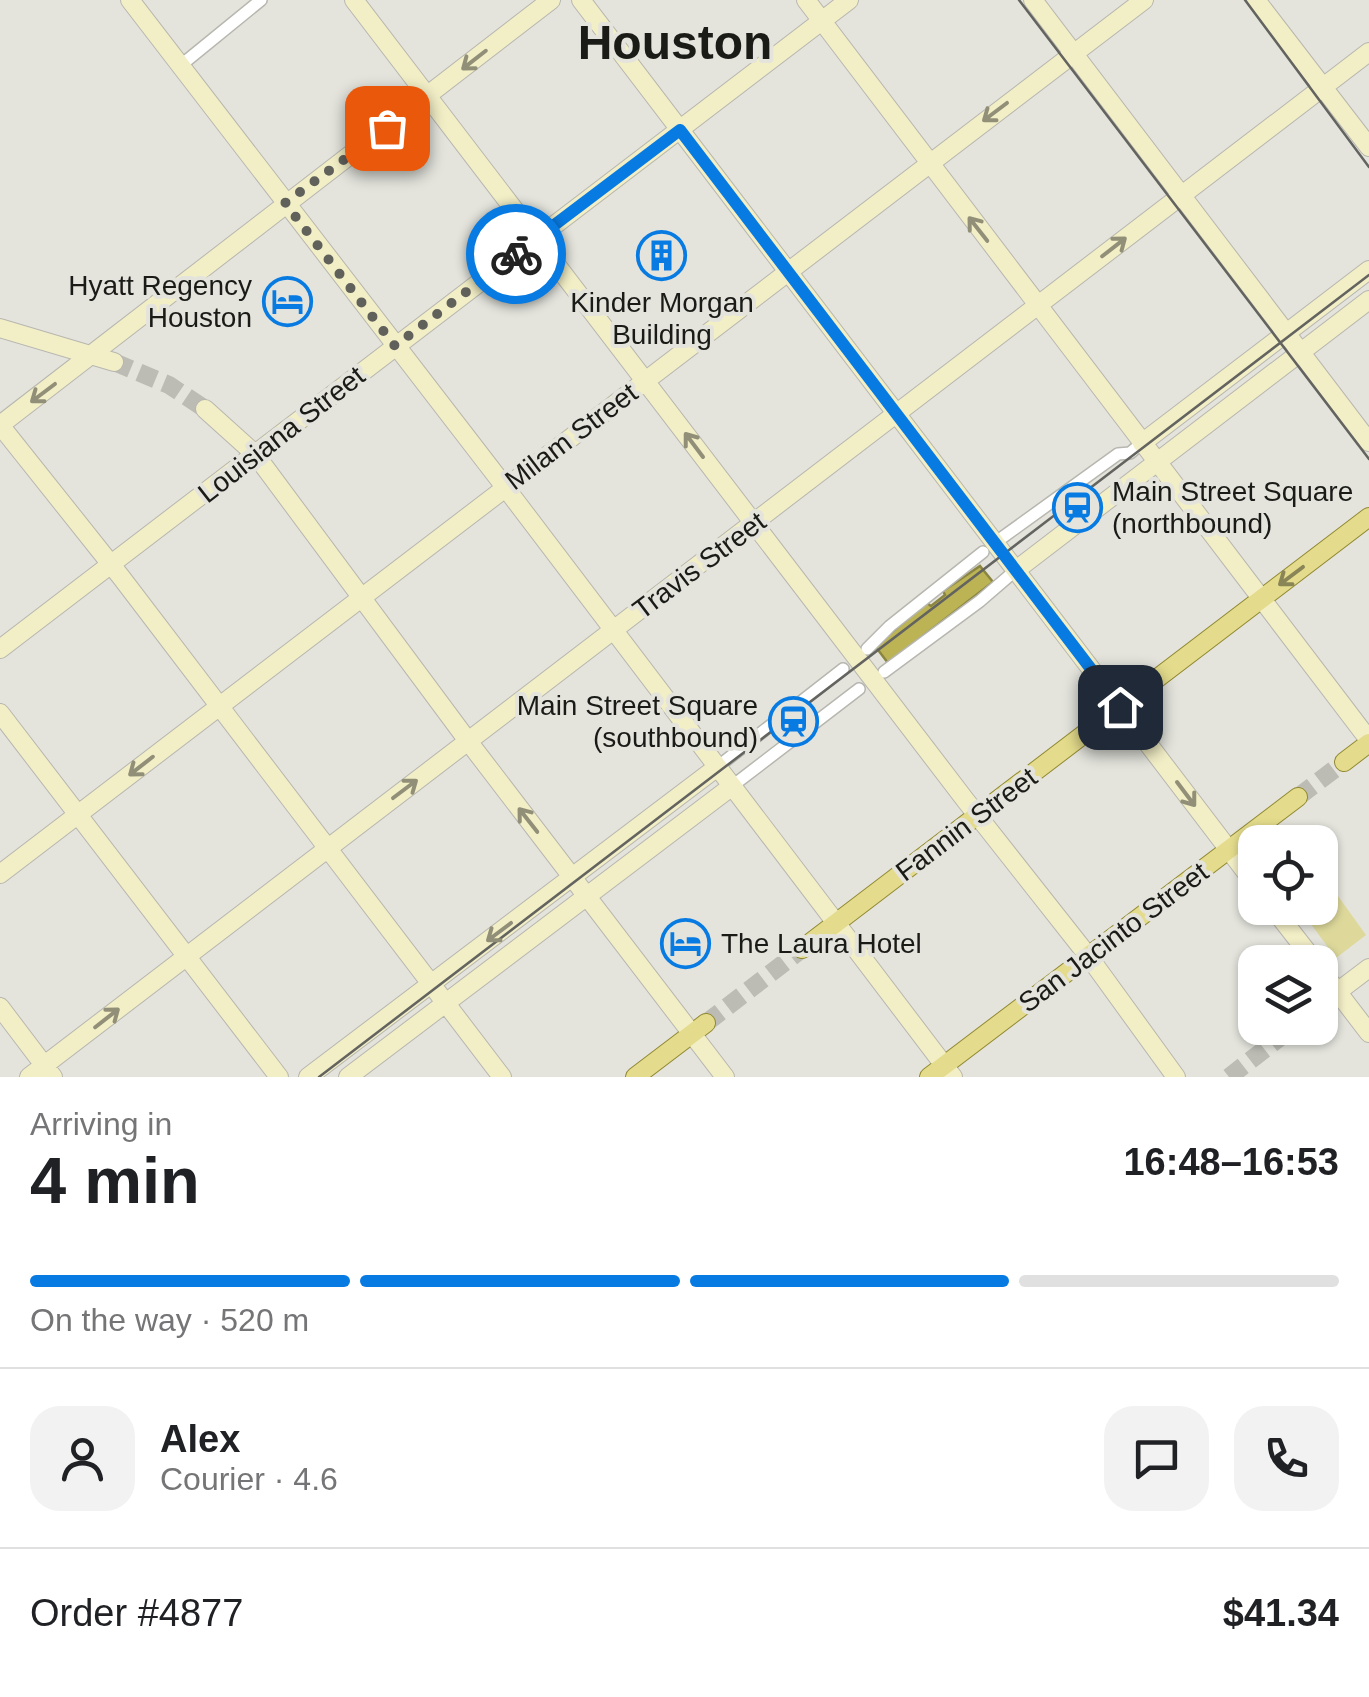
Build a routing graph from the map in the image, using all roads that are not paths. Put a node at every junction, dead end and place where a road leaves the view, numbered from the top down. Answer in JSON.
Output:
{"nodes":[{"id":1,"x":130,"y":0,"type":"edge"},
{"id":2,"x":260,"y":0,"type":"edge"},
{"id":3,"x":354,"y":0,"type":"edge"},
{"id":4,"x":551,"y":0,"type":"edge"},
{"id":5,"x":581,"y":0,"type":"edge"},
{"id":6,"x":806,"y":0,"type":"edge"},
{"id":7,"x":849,"y":0,"type":"edge"},
{"id":8,"x":1033,"y":0,"type":"edge"},
{"id":9,"x":1144,"y":0,"type":"edge"},
{"id":10,"x":1256,"y":0,"type":"edge"},
{"id":11,"x":822,"y":22,"type":"junction"},
{"id":12,"x":1369,"y":52,"type":"edge"},
{"id":13,"x":1073,"y":54,"type":"junction"},
{"id":14,"x":180,"y":66,"type":"junction"},
{"id":15,"x":1323,"y":87,"type":"junction"},
{"id":16,"x":427,"y":98,"type":"junction"},
{"id":17,"x":680,"y":130,"type":"junction"},
{"id":18,"x":1369,"y":147,"type":"edge"},
{"id":19,"x":928,"y":164,"type":"junction"},
{"id":20,"x":1182,"y":196,"type":"junction"},
{"id":21,"x":285,"y":203,"type":"junction"},
{"id":22,"x":536,"y":238,"type":"junction"},
{"id":23,"x":1369,"y":270,"type":"edge"},
{"id":24,"x":788,"y":271,"type":"junction"},
{"id":25,"x":1369,"y":300,"type":"edge"},
{"id":26,"x":1037,"y":306,"type":"junction"},
{"id":27,"x":0,"y":328,"type":"edge"},
{"id":28,"x":1286,"y":333,"type":"junction"},
{"id":29,"x":395,"y":346,"type":"junction"},
{"id":30,"x":1301,"y":352,"type":"junction"},
{"id":31,"x":92,"y":356,"type":"junction"},
{"id":32,"x":114,"y":362,"type":"tunnel mouth"},
{"id":33,"x":645,"y":380,"type":"junction"},
{"id":34,"x":205,"y":409,"type":"tunnel mouth"},
{"id":35,"x":896,"y":414,"type":"junction"},
{"id":36,"x":0,"y":425,"type":"edge"},
{"id":37,"x":1369,"y":442,"type":"edge"},
{"id":38,"x":1142,"y":443,"type":"junction"},
{"id":39,"x":255,"y":454,"type":"junction"},
{"id":40,"x":1156,"y":462,"type":"junction"},
{"id":41,"x":505,"y":487,"type":"junction"},
{"id":42,"x":1369,"y":517,"type":"edge"},
{"id":43,"x":754,"y":523,"type":"junction"},
{"id":44,"x":1003,"y":537,"type":"dead end"},
{"id":45,"x":983,"y":552,"type":"dead end"},
{"id":46,"x":111,"y":564,"type":"junction"},
{"id":47,"x":1016,"y":570,"type":"junction"},
{"id":48,"x":361,"y":598,"type":"junction"},
{"id":49,"x":1260,"y":599,"type":"junction"},
{"id":50,"x":612,"y":631,"type":"junction"},
{"id":51,"x":0,"y":649,"type":"edge"},
{"id":52,"x":867,"y":649,"type":"dead end"},
{"id":53,"x":844,"y":669,"type":"dead end"},
{"id":54,"x":884,"y":672,"type":"dead end"},
{"id":55,"x":859,"y":690,"type":"dead end"},
{"id":56,"x":218,"y":707,"type":"junction"},
{"id":57,"x":1120,"y":707,"type":"junction"},
{"id":58,"x":0,"y":712,"type":"edge"},
{"id":59,"x":468,"y":742,"type":"junction"},
{"id":60,"x":1369,"y":742,"type":"edge"},
{"id":61,"x":1344,"y":762,"type":"tunnel mouth"},
{"id":62,"x":716,"y":768,"type":"junction"},
{"id":63,"x":731,"y":787,"type":"junction"},
{"id":64,"x":1298,"y":797,"type":"tunnel mouth"},
{"id":65,"x":78,"y":814,"type":"junction"},
{"id":66,"x":976,"y":815,"type":"junction"},
{"id":67,"x":328,"y":849,"type":"junction"},
{"id":68,"x":1228,"y":849,"type":"junction"},
{"id":69,"x":1238,"y":862,"type":"edge"},
{"id":70,"x":0,"y":874,"type":"edge"},
{"id":71,"x":572,"y":877,"type":"junction"},
{"id":72,"x":587,"y":898,"type":"junction"},
{"id":73,"x":835,"y":924,"type":"junction"},
{"id":74,"x":1286,"y":925,"type":"edge"},
{"id":75,"x":1302,"y":945,"type":"edge"},
{"id":76,"x":802,"y":949,"type":"tunnel mouth"},
{"id":77,"x":186,"y":957,"type":"junction"},
{"id":78,"x":1088,"y":957,"type":"junction"},
{"id":79,"x":1369,"y":968,"type":"edge"},
{"id":80,"x":430,"y":984,"type":"junction"},
{"id":81,"x":1338,"y":991,"type":"edge"},
{"id":82,"x":1338,"y":993,"type":"edge"},
{"id":83,"x":445,"y":1004,"type":"junction"},
{"id":84,"x":0,"y":1007,"type":"edge"},
{"id":85,"x":699,"y":1028,"type":"junction"},
{"id":86,"x":1369,"y":1034,"type":"edge"},
{"id":87,"x":42,"y":1073,"type":"edge"},
{"id":88,"x":942,"y":1073,"type":"edge"},
{"id":89,"x":278,"y":1077,"type":"edge"},
{"id":90,"x":308,"y":1077,"type":"edge"},
{"id":91,"x":348,"y":1077,"type":"edge"},
{"id":92,"x":502,"y":1077,"type":"edge"},
{"id":93,"x":636,"y":1077,"type":"edge"},
{"id":94,"x":724,"y":1077,"type":"edge"},
{"id":95,"x":1176,"y":1077,"type":"edge"}],
"edges":[{"from":1,"to":14,"type":"main road"},
{"from":2,"to":14,"type":"street"},
{"from":3,"to":16,"type":"main road"},
{"from":4,"to":16,"type":"main road","one_way":true},
{"from":5,"to":17,"type":"main road"},
{"from":6,"to":11,"type":"main road"},
{"from":7,"to":11,"type":"main road","name":"Louisiana Street"},
{"from":8,"to":13,"type":"main road"},
{"from":9,"to":13,"type":"main road","name":"Milam Street"},
{"from":10,"to":15,"type":"main road"},
{"from":11,"to":17,"type":"main road","name":"Louisiana Street"},
{"from":11,"to":19,"type":"main road"},
{"from":12,"to":15,"type":"main road","name":"Travis Street"},
{"from":13,"to":19,"type":"main road","name":"Milam Street","one_way":true},
{"from":13,"to":20,"type":"main road"},
{"from":14,"to":21,"type":"main road"},
{"from":15,"to":18,"type":"main road"},
{"from":15,"to":20,"type":"main road","name":"Travis Street"},
{"from":16,"to":21,"type":"main road"},
{"from":16,"to":22,"type":"main road"},
{"from":17,"to":22,"type":"main road","name":"Louisiana Street"},
{"from":17,"to":24,"type":"main road"},
{"from":19,"to":24,"type":"main road","name":"Milam Street"},
{"from":26,"to":19,"type":"main road","one_way":true},
{"from":26,"to":20,"type":"main road","name":"Travis Street","one_way":true},
{"from":20,"to":28,"type":"main road"},
{"from":21,"to":29,"type":"main road"},
{"from":21,"to":31,"type":"main road"},
{"from":22,"to":29,"type":"main road","name":"Louisiana Street"},
{"from":22,"to":33,"type":"main road"},
{"from":23,"to":28,"type":"main road"},
{"from":24,"to":33,"type":"main road","name":"Milam Street"},
{"from":24,"to":35,"type":"main road"},
{"from":25,"to":30,"type":"main road"},
{"from":26,"to":35,"type":"main road","name":"Travis Street"},
{"from":26,"to":38,"type":"main road"},
{"from":27,"to":31,"type":"main road"},
{"from":28,"to":30,"type":"main road"},
{"from":28,"to":38,"type":"main road"},
{"from":29,"to":39,"type":"main road","name":"Louisiana Street"},
{"from":29,"to":41,"type":"main road"},
{"from":30,"to":37,"type":"main road"},
{"from":30,"to":40,"type":"main road"},
{"from":31,"to":32,"type":"main road"},
{"from":31,"to":36,"type":"main road","one_way":true},
{"from":33,"to":41,"type":"main road","name":"Milam Street"},
{"from":43,"to":33,"type":"main road","one_way":true},
{"from":34,"to":39,"type":"main road"},
{"from":35,"to":43,"type":"main road","name":"Travis Street"},
{"from":35,"to":47,"type":"main road"},
{"from":36,"to":46,"type":"main road"},
{"from":38,"to":40,"type":"main road"},
{"from":38,"to":44,"type":"street"},
{"from":39,"to":46,"type":"main road","name":"Louisiana Street"},
{"from":39,"to":48,"type":"main road"},
{"from":40,"to":47,"type":"main road"},
{"from":40,"to":49,"type":"main road"},
{"from":41,"to":48,"type":"main road","name":"Milam Street"},
{"from":41,"to":50,"type":"main road"},
{"from":42,"to":49,"type":"main road","name":"Fannin Street","one_way":true},
{"from":43,"to":50,"type":"main road","name":"Travis Street"},
{"from":43,"to":66,"type":"main road"},
{"from":45,"to":52,"type":"street"},
{"from":46,"to":51,"type":"main road","name":"Louisiana Street"},
{"from":46,"to":56,"type":"main road"},
{"from":47,"to":54,"type":"street"},
{"from":47,"to":57,"type":"main road"},
{"from":48,"to":56,"type":"main road","name":"Milam Street"},
{"from":48,"to":59,"type":"main road"},
{"from":49,"to":57,"type":"main road","name":"Fannin Street"},
{"from":49,"to":60,"type":"main road"},
{"from":50,"to":59,"type":"main road","name":"Travis Street"},
{"from":50,"to":62,"type":"main road"},
{"from":53,"to":62,"type":"street"},
{"from":55,"to":63,"type":"street"},
{"from":56,"to":65,"type":"main road","name":"Milam Street","one_way":true},
{"from":56,"to":67,"type":"main road"},
{"from":57,"to":66,"type":"main road","name":"Fannin Street"},
{"from":57,"to":68,"type":"main road","one_way":true},
{"from":58,"to":65,"type":"main road"},
{"from":67,"to":59,"type":"main road","name":"Travis Street","one_way":true},
{"from":71,"to":59,"type":"main road","one_way":true},
{"from":60,"to":61,"type":"main road"},
{"from":62,"to":63,"type":"main road"},
{"from":62,"to":71,"type":"main road"},
{"from":63,"to":72,"type":"main road"},
{"from":63,"to":73,"type":"main road"},
{"from":64,"to":68,"type":"main road","name":"San Jacinto Street"},
{"from":65,"to":70,"type":"main road","name":"Milam Street"},
{"from":65,"to":77,"type":"main road"},
{"from":66,"to":73,"type":"main road","name":"Fannin Street"},
{"from":66,"to":78,"type":"main road"},
{"from":67,"to":77,"type":"main road","name":"Travis Street"},
{"from":67,"to":80,"type":"main road"},
{"from":68,"to":69,"type":"main road"},
{"from":68,"to":78,"type":"main road","name":"San Jacinto Street"},
{"from":71,"to":72,"type":"main road"},
{"from":71,"to":80,"type":"main road","one_way":true},
{"from":72,"to":83,"type":"main road"},
{"from":72,"to":85,"type":"main road"},
{"from":73,"to":76,"type":"main road","name":"Fannin Street"},
{"from":73,"to":88,"type":"main road"},
{"from":74,"to":75,"type":"main road"},
{"from":87,"to":77,"type":"main road","name":"Travis Street","one_way":true},
{"from":77,"to":89,"type":"main road"},
{"from":78,"to":88,"type":"main road","name":"San Jacinto Street"},
{"from":78,"to":95,"type":"main road"},
{"from":79,"to":81,"type":"main road"},
{"from":80,"to":83,"type":"main road"},
{"from":80,"to":90,"type":"main road"},
{"from":82,"to":86,"type":"main road"},
{"from":83,"to":91,"type":"main road"},
{"from":83,"to":92,"type":"main road"},
{"from":84,"to":87,"type":"main road"},
{"from":85,"to":93,"type":"main road"},
{"from":85,"to":94,"type":"main road"}]}
